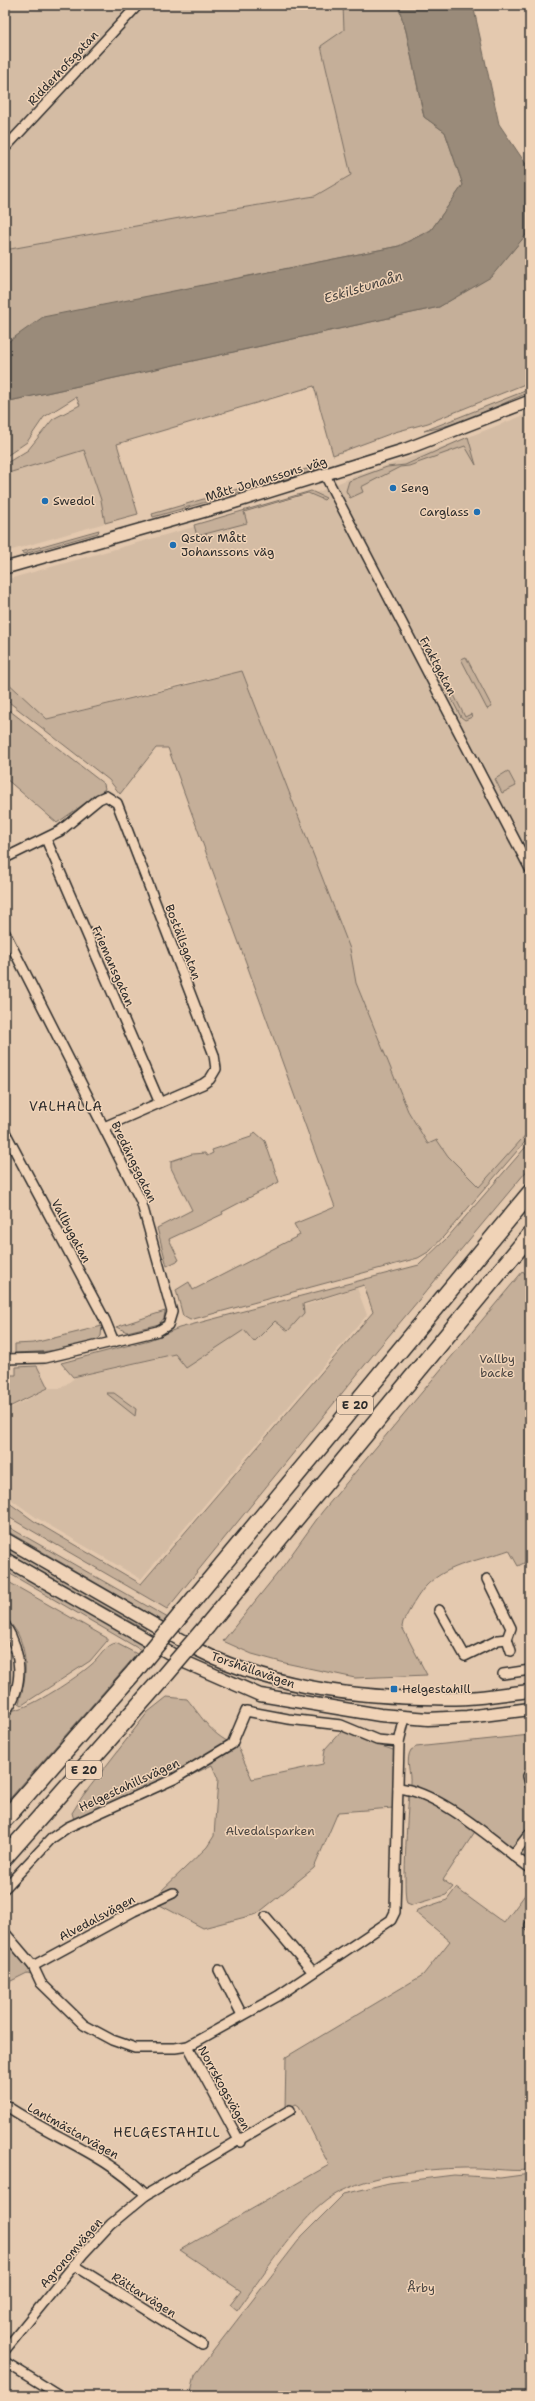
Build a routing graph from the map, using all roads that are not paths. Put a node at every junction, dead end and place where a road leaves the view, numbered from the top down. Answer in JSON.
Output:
{"nodes":[{"id":1,"x":138,"y":5,"type":"edge"},
{"id":2,"x":5,"y":148,"type":"edge"},
{"id":3,"x":530,"y":401,"type":"edge"},
{"id":4,"x":325,"y":474,"type":"junction"},
{"id":5,"x":5,"y":568,"type":"edge"},
{"id":6,"x":46,"y":839,"type":"junction"},
{"id":7,"x":5,"y":858,"type":"edge"},
{"id":8,"x":530,"y":869,"type":"edge"},
{"id":9,"x":5,"y":933,"type":"edge"},
{"id":10,"x":159,"y":1101,"type":"junction"},
{"id":11,"x":104,"y":1126,"type":"junction"},
{"id":12,"x":5,"y":1132,"type":"edge"},
{"id":13,"x":530,"y":1193,"type":"edge"},
{"id":14,"x":530,"y":1235,"type":"edge"},
{"id":15,"x":114,"y":1342,"type":"junction"},
{"id":16,"x":5,"y":1359,"type":"edge"},
{"id":17,"x":5,"y":1538,"type":"edge"},
{"id":18,"x":5,"y":1559,"type":"edge"},
{"id":19,"x":487,"y":1579,"type":"dead end"},
{"id":20,"x":439,"y":1610,"type":"dead end"},
{"id":21,"x":5,"y":1625,"type":"edge"},
{"id":22,"x":508,"y":1639,"type":"junction"},
{"id":23,"x":511,"y":1651,"type":"dead end"},
{"id":24,"x":530,"y":1670,"type":"edge"},
{"id":25,"x":504,"y":1674,"type":"dead end"},
{"id":26,"x":530,"y":1691,"type":"edge"},
{"id":27,"x":405,"y":1697,"type":"junction"},
{"id":28,"x":530,"y":1709,"type":"edge"},
{"id":29,"x":5,"y":1712,"type":"edge"},
{"id":30,"x":405,"y":1717,"type":"junction"},
{"id":31,"x":399,"y":1742,"type":"junction"},
{"id":32,"x":530,"y":1773,"type":"edge"},
{"id":33,"x":530,"y":1784,"type":"edge"},
{"id":34,"x":398,"y":1788,"type":"junction"},
{"id":35,"x":5,"y":1819,"type":"edge"},
{"id":36,"x":530,"y":1833,"type":"edge"},
{"id":37,"x":512,"y":1855,"type":"junction"},
{"id":38,"x":5,"y":1857,"type":"edge"},
{"id":39,"x":530,"y":1868,"type":"edge"},
{"id":40,"x":5,"y":1888,"type":"edge"},
{"id":41,"x":174,"y":1893,"type":"dead end"},
{"id":42,"x":266,"y":1917,"type":"dead end"},
{"id":43,"x":5,"y":1933,"type":"edge"},
{"id":44,"x":32,"y":1966,"type":"junction"},
{"id":45,"x":219,"y":1970,"type":"dead end"},
{"id":46,"x":313,"y":1972,"type":"junction"},
{"id":47,"x":242,"y":2015,"type":"junction"},
{"id":48,"x":188,"y":2046,"type":"junction"},
{"id":49,"x":5,"y":2105,"type":"edge"},
{"id":50,"x":290,"y":2110,"type":"dead end"},
{"id":51,"x":240,"y":2142,"type":"junction"},
{"id":52,"x":146,"y":2195,"type":"junction"},
{"id":53,"x":74,"y":2265,"type":"junction"},
{"id":54,"x":202,"y":2345,"type":"dead end"},
{"id":55,"x":5,"y":2350,"type":"edge"},
{"id":56,"x":5,"y":2362,"type":"edge"},
{"id":57,"x":60,"y":2396,"type":"edge"}],
"edges":[{"from":1,"to":2,"type":"street","name":"Ridderhofsgatan"},
{"from":3,"to":4,"type":"street","name":"Mått Johanssons väg"},
{"from":4,"to":5,"type":"street","name":"Mått Johanssons väg"},
{"from":4,"to":8,"type":"street","name":"Fraktgatan"},
{"from":6,"to":7,"type":"street"},
{"from":6,"to":10,"type":"street","name":"Friemansgatan"},
{"from":6,"to":10,"type":"street","name":"Boställsgatan"},
{"from":9,"to":11,"type":"street","name":"Bredängsgatan"},
{"from":10,"to":11,"type":"street","name":"Boställsgatan"},
{"from":11,"to":15,"type":"street","name":"Bredängsgatan"},
{"from":12,"to":15,"type":"street","name":"Vallbygatan"},
{"from":13,"to":35,"type":"highway","number":"E 20","bridge":true},
{"from":14,"to":38,"type":"highway","number":"E 20","bridge":true},
{"from":15,"to":16,"type":"street","name":"Bredängsgatan"},
{"from":17,"to":27,"type":"main road","name":"Torshällavägen"},
{"from":18,"to":30,"type":"main road","name":"Torshällavägen"},
{"from":19,"to":22,"type":"street"},
{"from":20,"to":22,"type":"street"},
{"from":21,"to":29,"type":"street"},
{"from":22,"to":23,"type":"street"},
{"from":24,"to":25,"type":"street"},
{"from":26,"to":27,"type":"main road","name":"Torshällavägen"},
{"from":27,"to":30,"type":"main road"},
{"from":28,"to":30,"type":"main road","name":"Torshällavägen"},
{"from":30,"to":31,"type":"street"},
{"from":31,"to":34,"type":"street"},
{"from":31,"to":40,"type":"street","name":"Helgestahillsvägen"},
{"from":32,"to":33,"type":"street"},
{"from":34,"to":37,"type":"street"},
{"from":34,"to":46,"type":"street"},
{"from":36,"to":37,"type":"street"},
{"from":37,"to":39,"type":"street"},
{"from":41,"to":44,"type":"street","name":"Alvedalsvägen"},
{"from":42,"to":46,"type":"street"},
{"from":43,"to":44,"type":"street"},
{"from":44,"to":48,"type":"street"},
{"from":45,"to":47,"type":"street"},
{"from":46,"to":47,"type":"street"},
{"from":47,"to":48,"type":"street"},
{"from":48,"to":51,"type":"street","name":"Norrskogsvägen"},
{"from":49,"to":52,"type":"street","name":"Lantmästarvägen"},
{"from":50,"to":51,"type":"street","name":"Agronomvägen"},
{"from":51,"to":52,"type":"street","name":"Agronomvägen"},
{"from":52,"to":53,"type":"street","name":"Agronomvägen"},
{"from":53,"to":54,"type":"street","name":"Rättarvägen"},
{"from":53,"to":55,"type":"street","name":"Agronomvägen"},
{"from":56,"to":57,"type":"street"}]}
